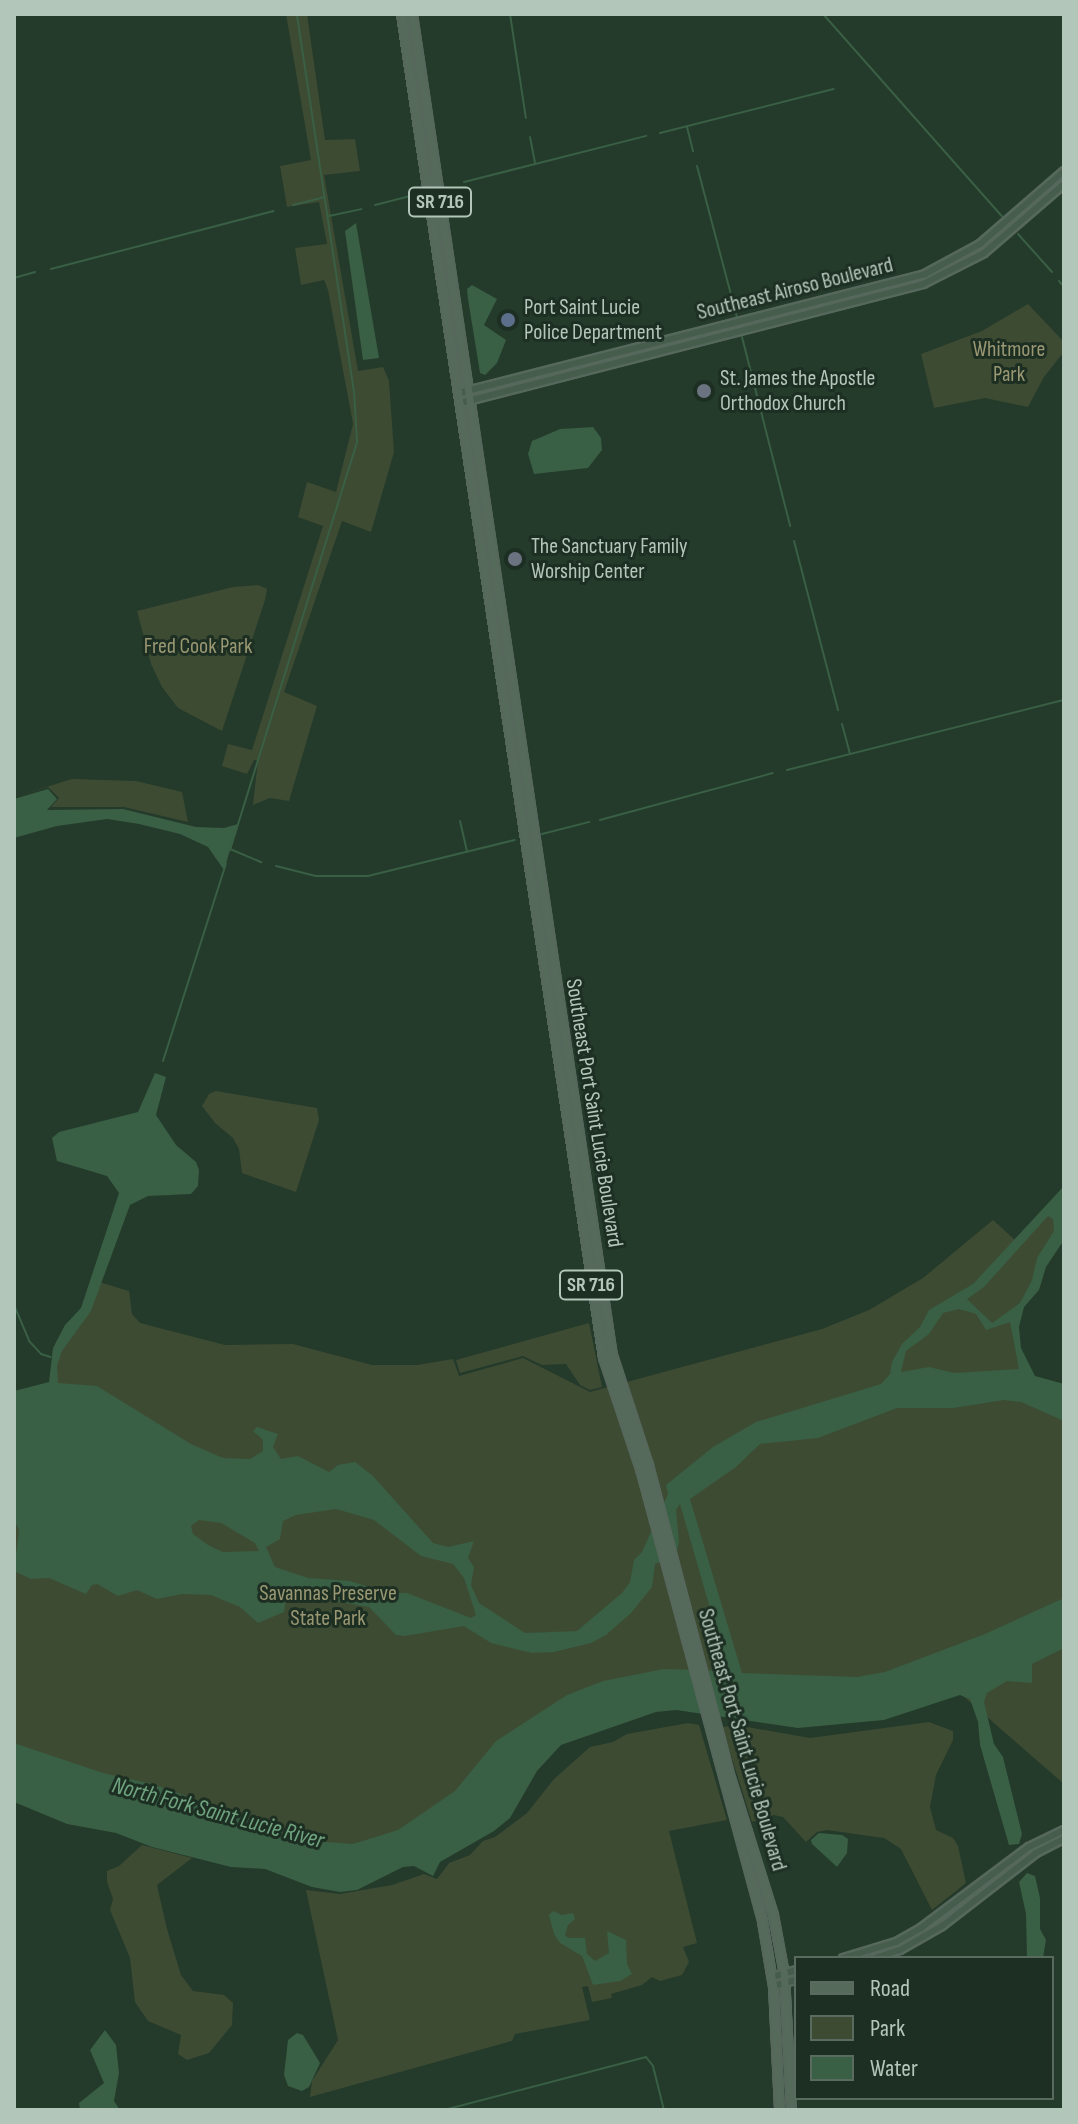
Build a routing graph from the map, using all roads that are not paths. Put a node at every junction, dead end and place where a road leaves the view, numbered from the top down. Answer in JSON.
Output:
{"nodes":[{"id":1,"x":401,"y":14,"type":"edge"},
{"id":2,"x":412,"y":14,"type":"edge"},
{"id":3,"x":411,"y":82,"type":"junction"},
{"id":4,"x":424,"y":91,"type":"junction"},
{"id":5,"x":413,"y":95,"type":"junction"},
{"id":6,"x":427,"y":108,"type":"junction"},
{"id":7,"x":425,"y":175,"type":"junction"},
{"id":8,"x":1063,"y":178,"type":"edge"},
{"id":9,"x":444,"y":225,"type":"junction"},
{"id":10,"x":433,"y":227,"type":"junction"},
{"id":11,"x":454,"y":292,"type":"junction"},
{"id":12,"x":469,"y":390,"type":"junction"},
{"id":13,"x":459,"y":393,"type":"junction"},
{"id":14,"x":470,"y":400,"type":"junction"},
{"id":15,"x":460,"y":403,"type":"junction"},
{"id":16,"x":507,"y":718,"type":"junction"},
{"id":17,"x":520,"y":734,"type":"junction"},
{"id":18,"x":596,"y":1314,"type":"junction"},
{"id":19,"x":609,"y":1333,"type":"junction"},
{"id":20,"x":692,"y":1649,"type":"junction"},
{"id":21,"x":714,"y":1736,"type":"junction"},
{"id":22,"x":1064,"y":1830,"type":"edge"},
{"id":23,"x":1064,"y":1839,"type":"edge"},
{"id":24,"x":740,"y":1845,"type":"junction"},
{"id":25,"x":757,"y":1861,"type":"junction"},
{"id":26,"x":850,"y":1956,"type":"edge"},
{"id":27,"x":881,"y":1956,"type":"edge"},
{"id":28,"x":794,"y":1971,"type":"edge"},
{"id":29,"x":784,"y":1974,"type":"junction"},
{"id":30,"x":772,"y":1977,"type":"junction"},
{"id":31,"x":794,"y":1981,"type":"edge"},
{"id":32,"x":784,"y":1984,"type":"junction"},
{"id":33,"x":773,"y":1986,"type":"junction"},
{"id":34,"x":780,"y":2110,"type":"edge"},
{"id":35,"x":791,"y":2110,"type":"edge"}],
"edges":[{"from":1,"to":3,"type":"main road","number":"SR 716"},
{"from":2,"to":4,"type":"main road","number":"SR 716"},
{"from":3,"to":4,"type":"main road"},
{"from":3,"to":5,"type":"main road","number":"SR 716"},
{"from":4,"to":6,"type":"main road","number":"SR 716"},
{"from":5,"to":6,"type":"main road"},
{"from":5,"to":7,"type":"main road","number":"SR 716"},
{"from":6,"to":9,"type":"main road","number":"SR 716"},
{"from":7,"to":9,"type":"main road"},
{"from":7,"to":10,"type":"main road","number":"SR 716"},
{"from":8,"to":12,"type":"main road","name":"Southeast Airoso Boulevard"},
{"from":8,"to":14,"type":"main road","name":"Southeast Airoso Boulevard"},
{"from":9,"to":11,"type":"main road","number":"SR 716"},
{"from":10,"to":11,"type":"main road"},
{"from":10,"to":13,"type":"main road","number":"SR 716"},
{"from":11,"to":12,"type":"main road","number":"SR 716"},
{"from":12,"to":13,"type":"main road","name":"Southeast Airoso Boulevard"},
{"from":12,"to":14,"type":"main road","name":"Southeast Port Saint Lucie Boulevard","number":"SR 716"},
{"from":13,"to":15,"type":"main road","name":"Southeast Port Saint Lucie Boulevard","number":"SR 716"},
{"from":14,"to":15,"type":"main road","name":"Southeast Airoso Boulevard"},
{"from":14,"to":17,"type":"main road","name":"Southeast Port Saint Lucie Boulevard","number":"SR 716"},
{"from":15,"to":16,"type":"main road","name":"Southeast Port Saint Lucie Boulevard","number":"SR 716"},
{"from":16,"to":17,"type":"main road"},
{"from":16,"to":18,"type":"main road","name":"Southeast Port Saint Lucie Boulevard","number":"SR 716"},
{"from":17,"to":19,"type":"main road","name":"Southeast Port Saint Lucie Boulevard","number":"SR 716"},
{"from":18,"to":19,"type":"main road"},
{"from":18,"to":20,"type":"main road","name":"Southeast Port Saint Lucie Boulevard","number":"SR 716"},
{"from":19,"to":20,"type":"main road","name":"Southeast Port Saint Lucie Boulevard","number":"SR 716"},
{"from":20,"to":21,"type":"main road","name":"Southeast Port Saint Lucie Boulevard","number":"SR 716"},
{"from":21,"to":24,"type":"main road","name":"Southeast Port Saint Lucie Boulevard","number":"SR 716"},
{"from":21,"to":25,"type":"main road","name":"Southeast Port Saint Lucie Boulevard","number":"SR 716"},
{"from":22,"to":26,"type":"main road"},
{"from":23,"to":27,"type":"main road"},
{"from":24,"to":25,"type":"main road"},
{"from":24,"to":30,"type":"main road","name":"Southeast Port Saint Lucie Boulevard","number":"SR 716"},
{"from":25,"to":29,"type":"main road","name":"Southeast Port Saint Lucie Boulevard","number":"SR 716"},
{"from":28,"to":29,"type":"main road"},
{"from":29,"to":30,"type":"main road"},
{"from":29,"to":32,"type":"main road","name":"Southeast Port Saint Lucie Boulevard","number":"SR 716"},
{"from":30,"to":33,"type":"main road","name":"Southeast Port Saint Lucie Boulevard","number":"SR 716"},
{"from":31,"to":32,"type":"main road"},
{"from":32,"to":33,"type":"main road"},
{"from":32,"to":35,"type":"main road","name":"Southeast Port Saint Lucie Boulevard","number":"SR 716"},
{"from":33,"to":34,"type":"main road","name":"Southeast Port Saint Lucie Boulevard","number":"SR 716"}]}
